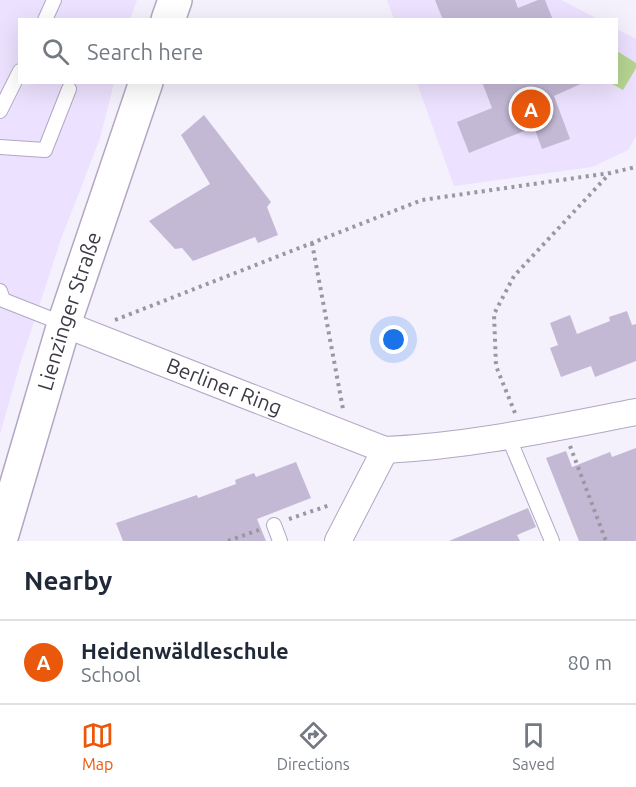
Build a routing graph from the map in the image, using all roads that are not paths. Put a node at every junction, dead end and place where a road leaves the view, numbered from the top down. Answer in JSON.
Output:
{"nodes":[{"id":1,"x":54,"y":0,"type":"edge"},
{"id":2,"x":175,"y":0,"type":"edge"},
{"id":3,"x":46,"y":18,"type":"edge"},
{"id":4,"x":169,"y":18,"type":"edge"},
{"id":5,"x":18,"y":75,"type":"edge"},
{"id":6,"x":145,"y":84,"type":"edge"},
{"id":7,"x":69,"y":89,"type":"dead end"},
{"id":8,"x":0,"y":111,"type":"edge"},
{"id":9,"x":0,"y":147,"type":"edge"},
{"id":10,"x":1,"y":298,"type":"edge"},
{"id":11,"x":64,"y":324,"type":"junction"},
{"id":12,"x":636,"y":412,"type":"edge"},
{"id":13,"x":516,"y":435,"type":"junction"},
{"id":14,"x":385,"y":450,"type":"junction"},
{"id":15,"x":274,"y":525,"type":"dead end"},
{"id":16,"x":0,"y":541,"type":"edge"},
{"id":17,"x":280,"y":541,"type":"edge"},
{"id":18,"x":338,"y":541,"type":"edge"},
{"id":19,"x":552,"y":541,"type":"edge"}],
"edges":[{"from":1,"to":3,"type":"lane"},
{"from":2,"to":4,"type":"street"},
{"from":5,"to":8,"type":"lane"},
{"from":6,"to":11,"type":"street","name":"Lienzinger Straße"},
{"from":7,"to":9,"type":"lane"},
{"from":10,"to":11,"type":"lane"},
{"from":11,"to":14,"type":"street","name":"Berliner Ring"},
{"from":11,"to":16,"type":"street","name":"Lienzinger Straße"},
{"from":12,"to":13,"type":"street","name":"Berliner Ring"},
{"from":13,"to":14,"type":"street","name":"Berliner Ring"},
{"from":13,"to":19,"type":"lane"},
{"from":14,"to":18,"type":"street"},
{"from":15,"to":17,"type":"lane"}]}
